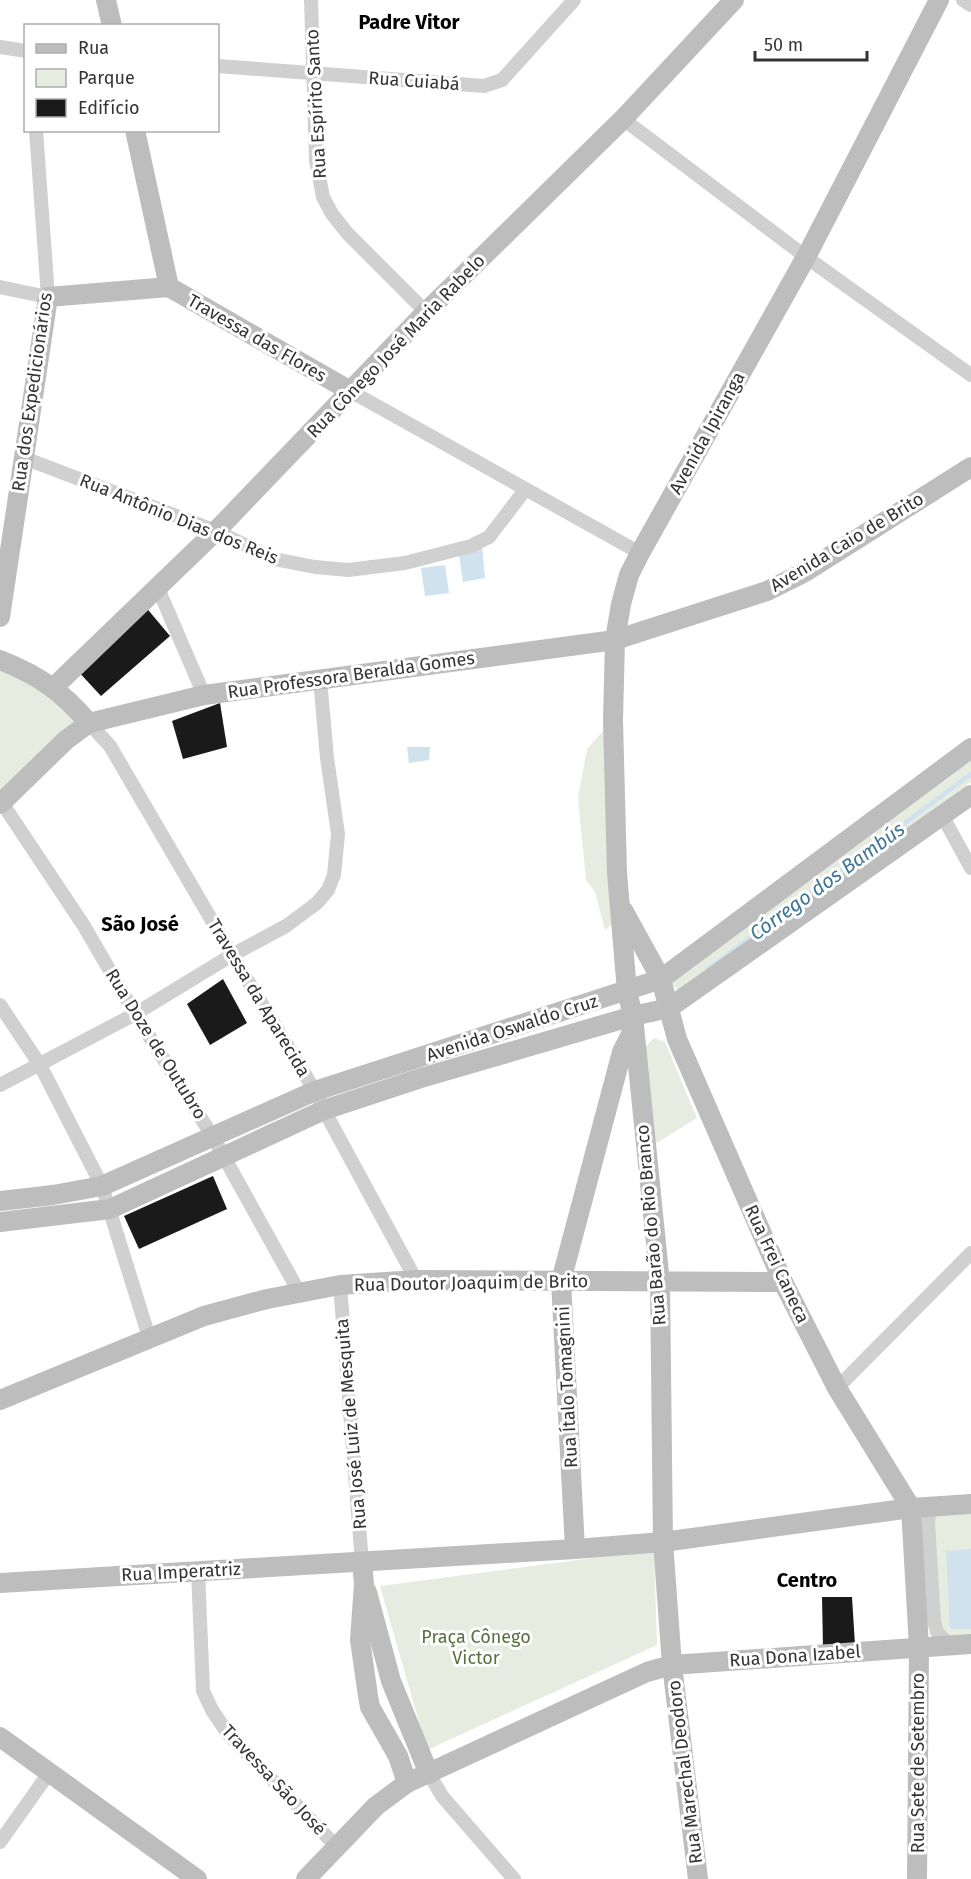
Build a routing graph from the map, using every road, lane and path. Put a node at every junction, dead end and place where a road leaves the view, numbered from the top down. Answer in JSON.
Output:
{"nodes":[{"id":1,"x":106,"y":0,"type":"edge"},
{"id":2,"x":311,"y":0,"type":"edge"},
{"id":3,"x":574,"y":0,"type":"edge"},
{"id":4,"x":734,"y":0,"type":"edge"},
{"id":5,"x":939,"y":0,"type":"edge"},
{"id":6,"x":963,"y":0,"type":"edge"},
{"id":7,"x":971,"y":5,"type":"edge"},
{"id":8,"x":112,"y":24,"type":"edge"},
{"id":9,"x":0,"y":47,"type":"edge"},
{"id":10,"x":24,"y":51,"type":"edge"},
{"id":11,"x":219,"y":66,"type":"edge"},
{"id":12,"x":314,"y":75,"type":"junction"},
{"id":13,"x":622,"y":119,"type":"junction"},
{"id":14,"x":36,"y":132,"type":"edge"},
{"id":15,"x":135,"y":132,"type":"edge"},
{"id":16,"x":806,"y":256,"type":"junction"},
{"id":17,"x":0,"y":287,"type":"edge"},
{"id":18,"x":169,"y":287,"type":"junction"},
{"id":19,"x":48,"y":297,"type":"junction"},
{"id":20,"x":426,"y":312,"type":"junction"},
{"id":21,"x":971,"y":375,"type":"edge"},
{"id":22,"x":352,"y":392,"type":"junction"},
{"id":23,"x":24,"y":458,"type":"junction"},
{"id":24,"x":971,"y":467,"type":"edge"},
{"id":25,"x":525,"y":490,"type":"junction"},
{"id":26,"x":216,"y":531,"type":"junction"},
{"id":27,"x":640,"y":553,"type":"junction"},
{"id":28,"x":157,"y":586,"type":"junction"},
{"id":29,"x":0,"y":617,"type":"edge"},
{"id":30,"x":615,"y":640,"type":"junction"},
{"id":31,"x":0,"y":660,"type":"edge"},
{"id":32,"x":320,"y":679,"type":"junction"},
{"id":33,"x":54,"y":687,"type":"junction"},
{"id":34,"x":204,"y":694,"type":"junction"},
{"id":35,"x":89,"y":723,"type":"junction"},
{"id":36,"x":971,"y":748,"type":"edge"},
{"id":37,"x":971,"y":795,"type":"edge"},
{"id":38,"x":0,"y":802,"type":"edge"},
{"id":39,"x":943,"y":817,"type":"junction"},
{"id":40,"x":971,"y":868,"type":"edge"},
{"id":41,"x":619,"y":903,"type":"junction"},
{"id":42,"x":232,"y":955,"type":"junction"},
{"id":43,"x":661,"y":979,"type":"junction"},
{"id":44,"x":627,"y":991,"type":"junction"},
{"id":45,"x":0,"y":1005,"type":"edge"},
{"id":46,"x":669,"y":1008,"type":"junction"},
{"id":47,"x":135,"y":1014,"type":"junction"},
{"id":48,"x":633,"y":1022,"type":"junction"},
{"id":49,"x":628,"y":1051,"type":"junction"},
{"id":50,"x":40,"y":1065,"type":"junction"},
{"id":51,"x":0,"y":1085,"type":"edge"},
{"id":52,"x":315,"y":1091,"type":"junction"},
{"id":53,"x":324,"y":1110,"type":"junction"},
{"id":54,"x":213,"y":1137,"type":"junction"},
{"id":55,"x":223,"y":1157,"type":"junction"},
{"id":56,"x":102,"y":1186,"type":"junction"},
{"id":57,"x":0,"y":1201,"type":"edge"},
{"id":58,"x":110,"y":1209,"type":"junction"},
{"id":59,"x":0,"y":1222,"type":"edge"},
{"id":60,"x":971,"y":1253,"type":"edge"},
{"id":61,"x":416,"y":1280,"type":"junction"},
{"id":62,"x":561,"y":1281,"type":"junction"},
{"id":63,"x":783,"y":1282,"type":"junction"},
{"id":64,"x":660,"y":1283,"type":"junction"},
{"id":65,"x":340,"y":1285,"type":"junction"},
{"id":66,"x":299,"y":1292,"type":"junction"},
{"id":67,"x":149,"y":1337,"type":"junction"},
{"id":68,"x":837,"y":1388,"type":"junction"},
{"id":69,"x":0,"y":1400,"type":"edge"},
{"id":70,"x":971,"y":1504,"type":"edge"},
{"id":71,"x":921,"y":1507,"type":"junction"},
{"id":72,"x":663,"y":1542,"type":"junction"},
{"id":73,"x":575,"y":1549,"type":"junction"},
{"id":74,"x":362,"y":1563,"type":"junction"},
{"id":75,"x":198,"y":1570,"type":"junction"},
{"id":76,"x":0,"y":1582,"type":"edge"},
{"id":77,"x":364,"y":1584,"type":"junction"},
{"id":78,"x":971,"y":1644,"type":"edge"},
{"id":79,"x":949,"y":1645,"type":"junction"},
{"id":80,"x":919,"y":1647,"type":"junction"},
{"id":81,"x":672,"y":1665,"type":"junction"},
{"id":82,"x":0,"y":1737,"type":"edge"},
{"id":83,"x":49,"y":1773,"type":"junction"},
{"id":84,"x":429,"y":1774,"type":"junction"},
{"id":85,"x":407,"y":1782,"type":"junction"},
{"id":86,"x":0,"y":1842,"type":"edge"},
{"id":87,"x":336,"y":1846,"type":"junction"},
{"id":88,"x":197,"y":1879,"type":"edge"},
{"id":89,"x":306,"y":1879,"type":"edge"},
{"id":90,"x":513,"y":1879,"type":"edge"},
{"id":91,"x":698,"y":1879,"type":"edge"},
{"id":92,"x":917,"y":1879,"type":"edge"}],
"edges":[{"from":1,"to":8,"type":"street"},
{"from":2,"to":12,"type":"street","name":"Rua Espírito Santo"},
{"from":3,"to":12,"type":"street","name":"Rua Cuiabá"},
{"from":4,"to":13,"type":"street","name":"Rua Cônego José Maria Rabelo"},
{"from":5,"to":16,"type":"street","name":"Avenida Ipiranga"},
{"from":6,"to":7,"type":"street"},
{"from":9,"to":10,"type":"street"},
{"from":11,"to":12,"type":"street","name":"Rua Cuiabá"},
{"from":12,"to":20,"type":"street","name":"Rua Espírito Santo"},
{"from":13,"to":16,"type":"street"},
{"from":13,"to":20,"type":"street","name":"Rua Cônego José Maria Rabelo"},
{"from":14,"to":19,"type":"street","name":"Rua dos Expedicionários"},
{"from":15,"to":18,"type":"street"},
{"from":16,"to":21,"type":"street"},
{"from":16,"to":27,"type":"street","name":"Avenida Ipiranga"},
{"from":17,"to":19,"type":"street"},
{"from":18,"to":19,"type":"street","name":"Travessa das Flores"},
{"from":18,"to":22,"type":"street","name":"Travessa das Flores"},
{"from":19,"to":23,"type":"street","name":"Rua dos Expedicionários"},
{"from":20,"to":22,"type":"street","name":"Rua Cônego José Maria Rabelo"},
{"from":22,"to":25,"type":"street","name":"Travessa das Flores"},
{"from":22,"to":26,"type":"street","name":"Rua Cônego José Maria Rabelo"},
{"from":23,"to":26,"type":"street","name":"Rua Antônio Dias dos Reis"},
{"from":23,"to":29,"type":"street","name":"Rua dos Expedicionários"},
{"from":24,"to":30,"type":"street","name":"Avenida Caio de Brito"},
{"from":25,"to":26,"type":"street","name":"Rua Antônio Dias dos Reis"},
{"from":25,"to":27,"type":"street","name":"Travessa das Flores"},
{"from":26,"to":28,"type":"street","name":"Rua Cônego José Maria Rabelo"},
{"from":27,"to":30,"type":"street","name":"Avenida Ipiranga"},
{"from":28,"to":33,"type":"street","name":"Rua Cônego José Maria Rabelo"},
{"from":28,"to":34,"type":"street"},
{"from":30,"to":32,"type":"street","name":"Rua Professora Beralda Gomes"},
{"from":30,"to":41,"type":"street","name":"Avenida Ipiranga"},
{"from":31,"to":33,"type":"street"},
{"from":32,"to":34,"type":"street","name":"Rua Professora Beralda Gomes"},
{"from":32,"to":42,"type":"street"},
{"from":33,"to":35,"type":"street"},
{"from":34,"to":35,"type":"street","name":"Rua Professora Beralda Gomes"},
{"from":35,"to":38,"type":"street"},
{"from":35,"to":42,"type":"street","name":"Travessa da Aparecida"},
{"from":36,"to":43,"type":"street","name":"Avenida Oswaldo Cruz"},
{"from":37,"to":39,"type":"street","name":"Avenida Oswaldo Cruz"},
{"from":38,"to":47,"type":"street","name":"Rua Doze de Outubro"},
{"from":39,"to":40,"type":"street"},
{"from":39,"to":46,"type":"street","name":"Avenida Oswaldo Cruz"},
{"from":41,"to":43,"type":"street","name":"Avenida Ipiranga"},
{"from":41,"to":44,"type":"street","name":"Avenida Ipiranga"},
{"from":42,"to":47,"type":"street"},
{"from":42,"to":52,"type":"street","name":"Travessa da Aparecida"},
{"from":43,"to":44,"type":"street","name":"Avenida Oswaldo Cruz"},
{"from":43,"to":46,"type":"street","name":"Rua Frei Caneca"},
{"from":44,"to":48,"type":"street","name":"Avenida Ipiranga"},
{"from":44,"to":52,"type":"street","name":"Avenida Oswaldo Cruz"},
{"from":45,"to":50,"type":"street"},
{"from":46,"to":48,"type":"street","name":"Avenida Oswaldo Cruz"},
{"from":46,"to":63,"type":"street","name":"Rua Frei Caneca"},
{"from":47,"to":50,"type":"street"},
{"from":47,"to":54,"type":"street","name":"Rua Doze de Outubro"},
{"from":48,"to":49,"type":"street","name":"Rua Ítalo Tomagnini"},
{"from":48,"to":53,"type":"street","name":"Avenida Oswaldo Cruz"},
{"from":49,"to":62,"type":"street","name":"Rua Ítalo Tomagnini"},
{"from":49,"to":64,"type":"street","name":"Rua Barão do Rio Branco"},
{"from":50,"to":51,"type":"street"},
{"from":50,"to":56,"type":"street"},
{"from":52,"to":53,"type":"street","name":"Travessa da Aparecida"},
{"from":52,"to":54,"type":"street","name":"Avenida Oswaldo Cruz"},
{"from":53,"to":55,"type":"street","name":"Avenida Oswaldo Cruz"},
{"from":53,"to":61,"type":"street","name":"Travessa da Aparecida"},
{"from":54,"to":55,"type":"street","name":"Rua Doze de Outubro"},
{"from":54,"to":56,"type":"street","name":"Avenida Oswaldo Cruz"},
{"from":55,"to":58,"type":"street","name":"Avenida Oswaldo Cruz"},
{"from":55,"to":66,"type":"street","name":"Rua Doze de Outubro"},
{"from":56,"to":57,"type":"street","name":"Avenida Oswaldo Cruz"},
{"from":56,"to":58,"type":"street"},
{"from":58,"to":59,"type":"street","name":"Avenida Oswaldo Cruz"},
{"from":58,"to":67,"type":"street"},
{"from":60,"to":68,"type":"street"},
{"from":61,"to":62,"type":"street","name":"Rua Doutor Joaquim de Brito"},
{"from":61,"to":65,"type":"street","name":"Rua Doutor Joaquim de Brito"},
{"from":62,"to":64,"type":"street","name":"Rua Doutor Joaquim de Brito"},
{"from":62,"to":73,"type":"street","name":"Rua Ítalo Tomagnini"},
{"from":63,"to":64,"type":"street","name":"Rua Doutor Joaquim de Brito"},
{"from":63,"to":68,"type":"street","name":"Rua Frei Caneca"},
{"from":64,"to":72,"type":"street","name":"Rua Barão do Rio Branco"},
{"from":65,"to":66,"type":"street","name":"Rua Doutor Joaquim de Brito"},
{"from":65,"to":74,"type":"street","name":"Rua José Luiz de Mesquita"},
{"from":66,"to":67,"type":"street","name":"Rua Doutor Joaquim de Brito"},
{"from":67,"to":69,"type":"street","name":"Rua Doutor Joaquim de Brito"},
{"from":68,"to":71,"type":"street","name":"Rua Frei Caneca"},
{"from":70,"to":71,"type":"street"},
{"from":71,"to":72,"type":"street"},
{"from":71,"to":79,"type":"street"},
{"from":71,"to":80,"type":"street","name":"Rua Sete de Setembro"},
{"from":72,"to":73,"type":"street"},
{"from":72,"to":81,"type":"street"},
{"from":73,"to":74,"type":"street"},
{"from":74,"to":75,"type":"street","name":"Rua Imperatriz"},
{"from":74,"to":77,"type":"street"},
{"from":75,"to":76,"type":"street","name":"Rua Imperatriz"},
{"from":75,"to":87,"type":"street","name":"Travessa São José"},
{"from":77,"to":84,"type":"street"},
{"from":77,"to":85,"type":"street"},
{"from":78,"to":79,"type":"street","name":"Rua Dona Izabel"},
{"from":79,"to":80,"type":"street","name":"Rua Dona Izabel"},
{"from":80,"to":81,"type":"street","name":"Rua Dona Izabel"},
{"from":80,"to":92,"type":"street","name":"Rua Sete de Setembro"},
{"from":81,"to":84,"type":"street"},
{"from":81,"to":91,"type":"street","name":"Rua Marechal Deodoro"},
{"from":82,"to":83,"type":"street"},
{"from":83,"to":86,"type":"street"},
{"from":83,"to":88,"type":"street"},
{"from":84,"to":85,"type":"street"},
{"from":84,"to":90,"type":"street"},
{"from":85,"to":87,"type":"street"},
{"from":87,"to":89,"type":"street"}]}
